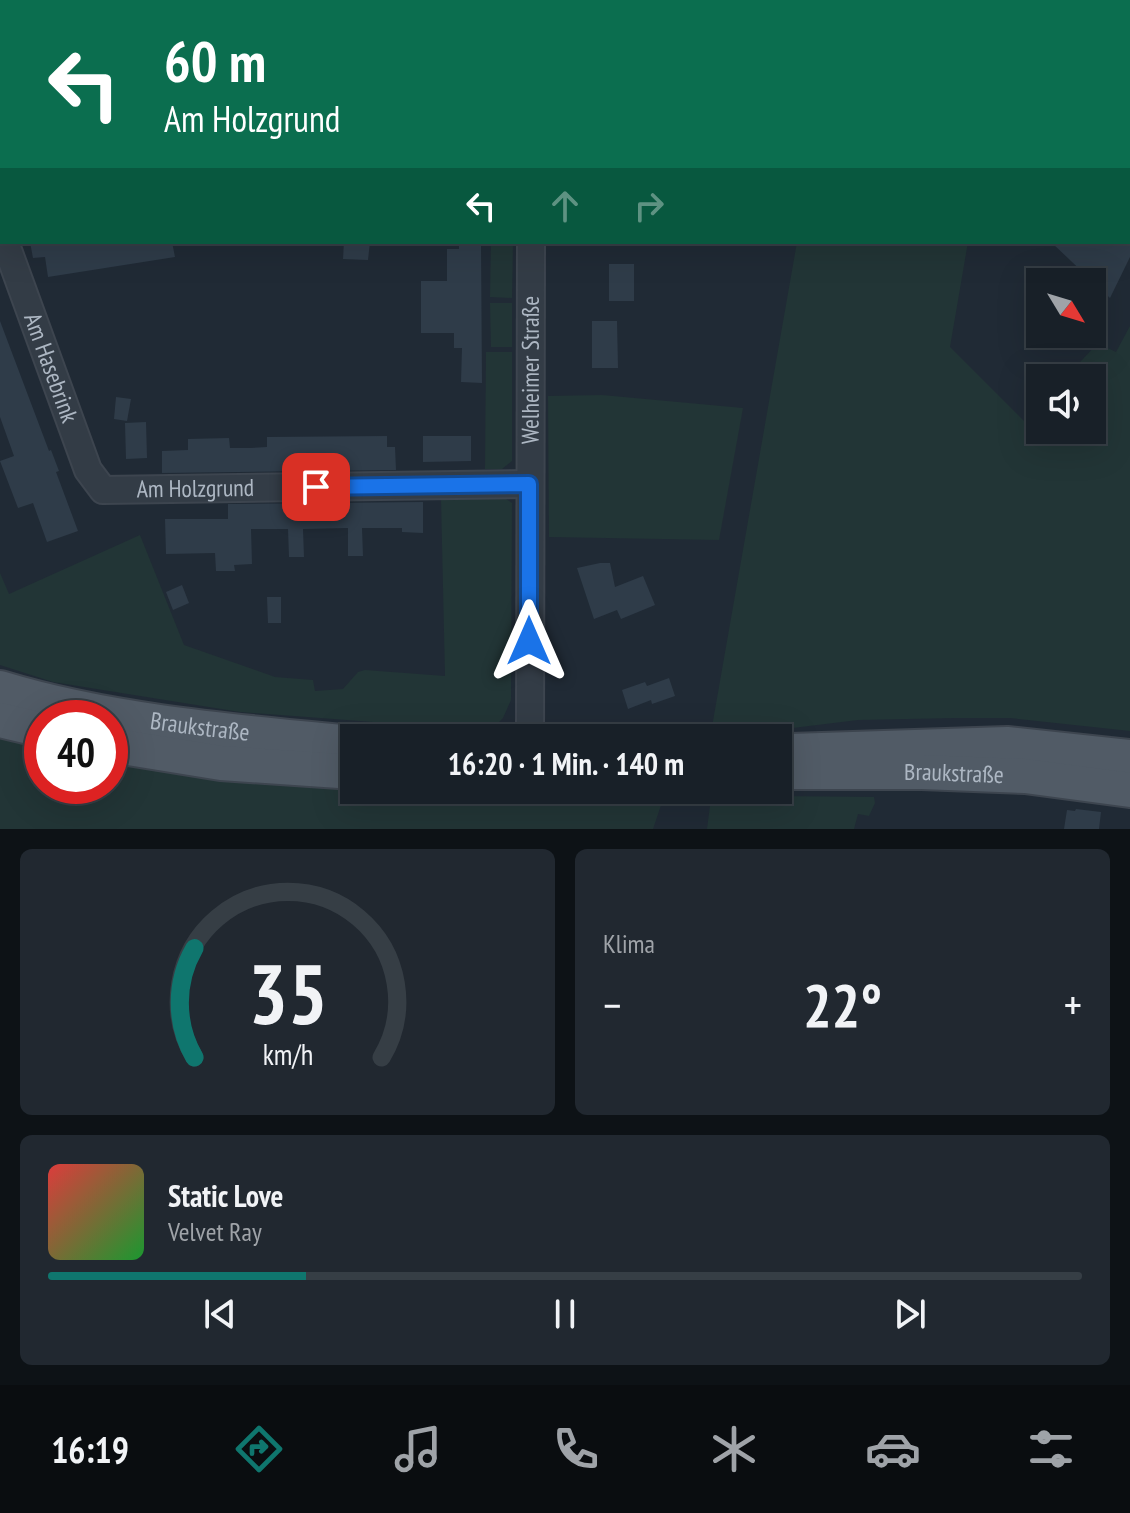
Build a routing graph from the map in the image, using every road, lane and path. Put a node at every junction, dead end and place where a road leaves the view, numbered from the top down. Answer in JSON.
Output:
{"nodes":[{"id":1,"x":6,"y":244,"type":"edge"},
{"id":2,"x":531,"y":244,"type":"edge"},
{"id":3,"x":529,"y":484,"type":"junction"},
{"id":4,"x":103,"y":490,"type":"joint"},
{"id":5,"x":0,"y":688,"type":"edge"},
{"id":6,"x":0,"y":720,"type":"edge"},
{"id":7,"x":530,"y":724,"type":"edge"},
{"id":8,"x":24,"y":726,"type":"edge"},
{"id":9,"x":340,"y":742,"type":"edge"},
{"id":10,"x":128,"y":748,"type":"edge"},
{"id":11,"x":792,"y":752,"type":"edge"},
{"id":12,"x":1130,"y":757,"type":"edge"},
{"id":13,"x":340,"y":771,"type":"edge"},
{"id":14,"x":792,"y":772,"type":"edge"},
{"id":15,"x":1130,"y":790,"type":"edge"}],
"edges":[{"from":1,"to":4,"type":"street","name":"Am Hasebrink"},
{"from":2,"to":3,"type":"street","name":"Welheimer Straße"},
{"from":3,"to":4,"type":"street","name":"Am Holzgrund"},
{"from":3,"to":7,"type":"street","name":"Welheimer Straße"},
{"from":5,"to":9,"type":"main road","name":"Braukstraße"},
{"from":6,"to":8,"type":"main road"},
{"from":10,"to":13,"type":"main road","name":"Braukstraße"},
{"from":11,"to":12,"type":"main road","name":"Braukstraße"},
{"from":14,"to":15,"type":"main road","name":"Braukstraße"}]}
